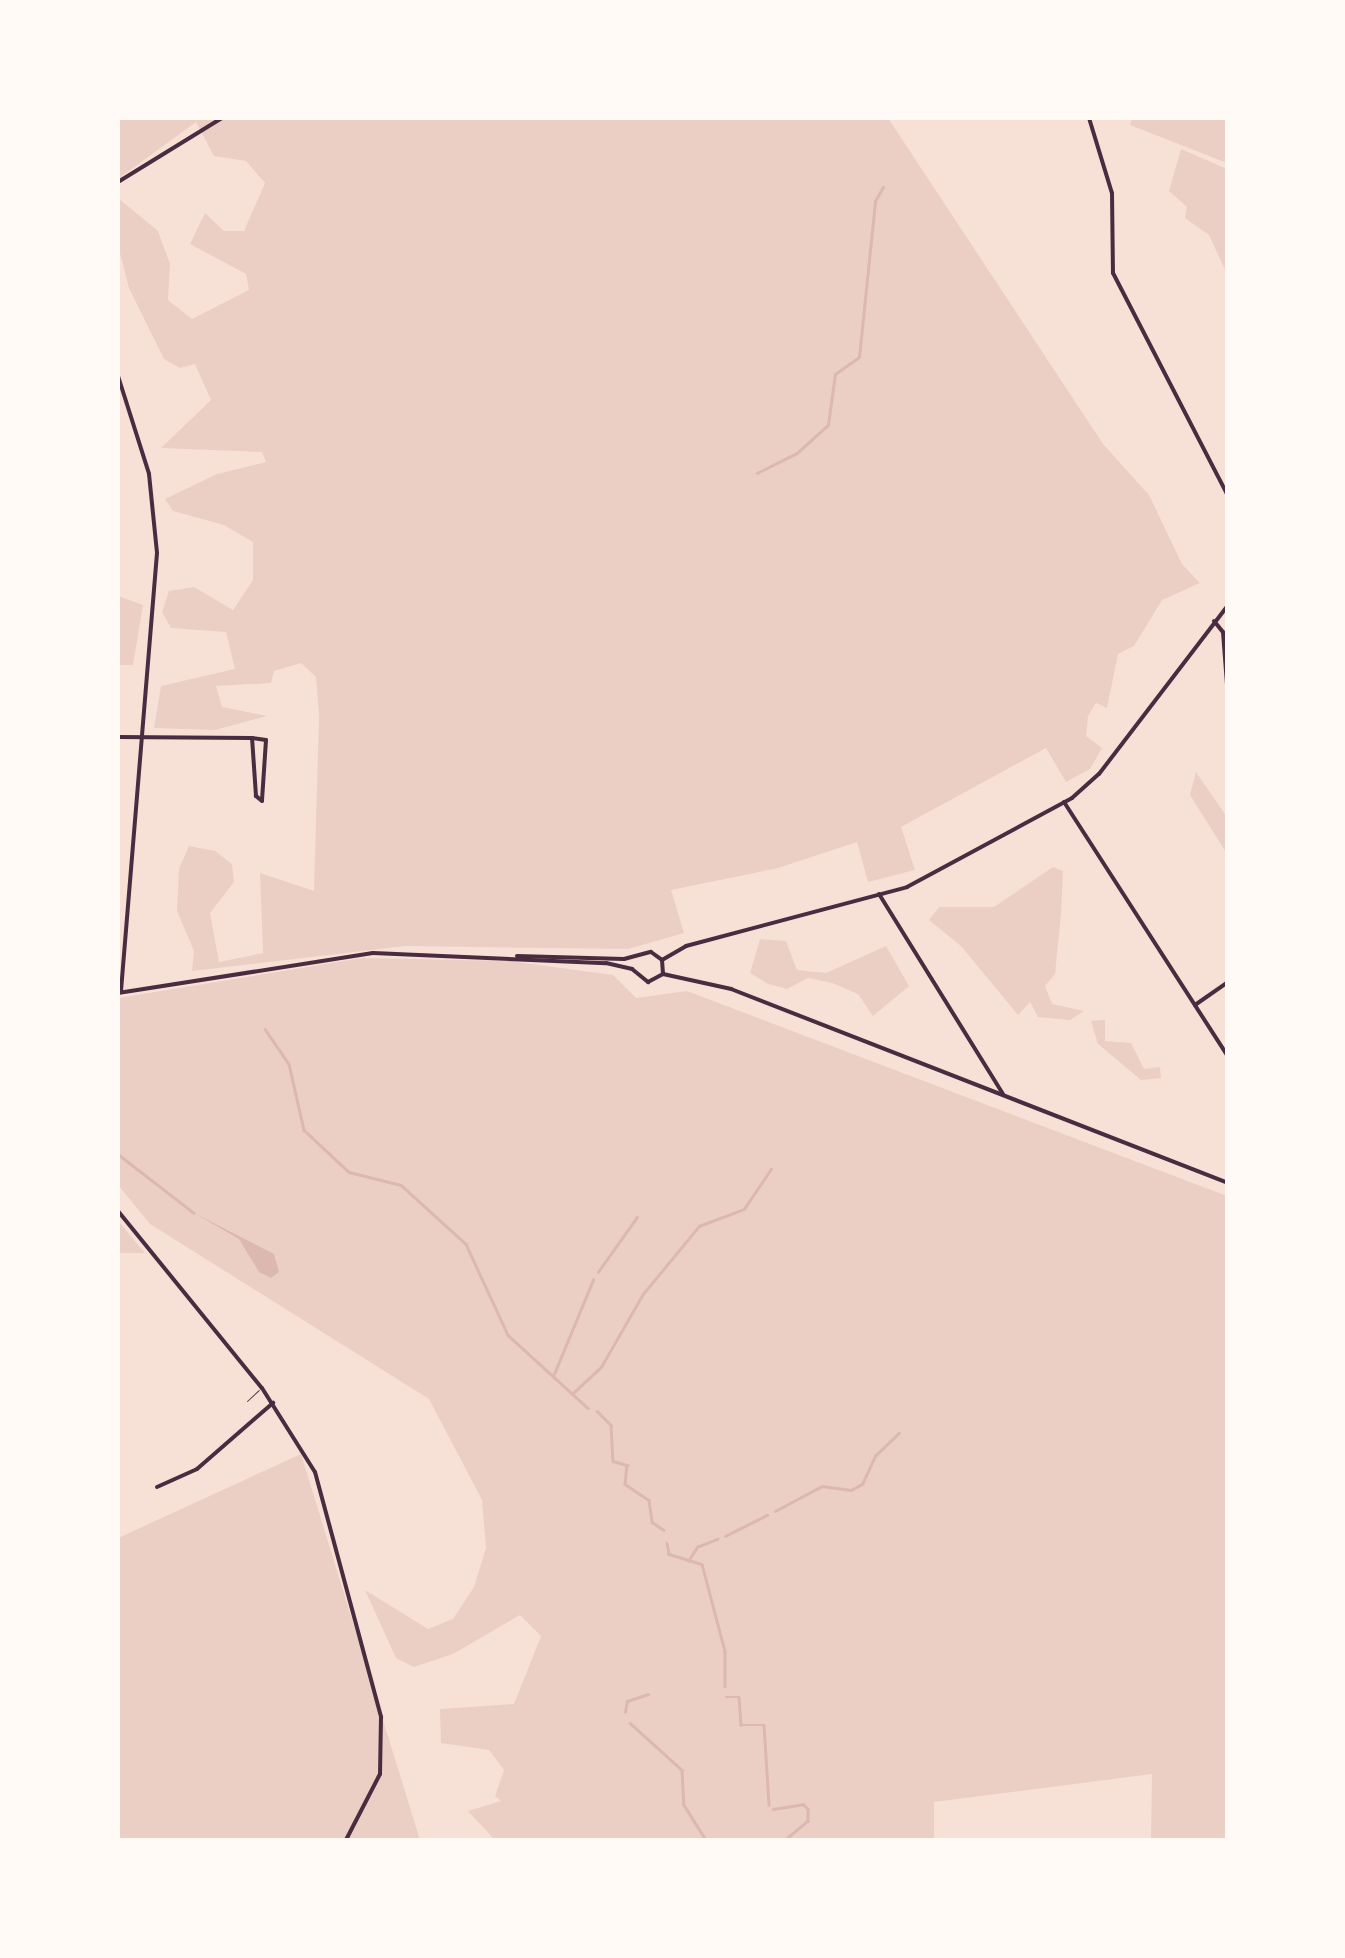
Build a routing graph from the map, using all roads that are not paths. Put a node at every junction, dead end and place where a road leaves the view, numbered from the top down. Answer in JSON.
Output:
{"nodes":[{"id":1,"x":222,"y":118,"type":"edge"},
{"id":2,"x":1089,"y":118,"type":"edge"},
{"id":3,"x":118,"y":182,"type":"edge"},
{"id":4,"x":118,"y":376,"type":"edge"},
{"id":5,"x":1228,"y":496,"type":"edge"},
{"id":6,"x":1228,"y":605,"type":"edge"},
{"id":7,"x":1214,"y":621,"type":"junction"},
{"id":8,"x":1228,"y":697,"type":"edge"},
{"id":9,"x":118,"y":737,"type":"edge"},
{"id":10,"x":144,"y":737,"type":"junction"},
{"id":11,"x":252,"y":738,"type":"junction"},
{"id":12,"x":1064,"y":802,"type":"junction"},
{"id":13,"x":879,"y":894,"type":"junction"},
{"id":14,"x":512,"y":957,"type":"junction"},
{"id":15,"x":638,"y":958,"type":"junction"},
{"id":16,"x":662,"y":960,"type":"junction"},
{"id":17,"x":635,"y":971,"type":"junction"},
{"id":18,"x":663,"y":974,"type":"junction"},
{"id":19,"x":1228,"y":982,"type":"edge"},
{"id":20,"x":119,"y":993,"type":"edge"},
{"id":21,"x":1194,"y":1005,"type":"junction"},
{"id":22,"x":1228,"y":1056,"type":"edge"},
{"id":23,"x":1004,"y":1096,"type":"junction"},
{"id":24,"x":1228,"y":1183,"type":"edge"},
{"id":25,"x":118,"y":1211,"type":"edge"},
{"id":26,"x":262,"y":1388,"type":"junction"},
{"id":27,"x":247,"y":1400,"type":"dead end"},
{"id":28,"x":272,"y":1402,"type":"junction"},
{"id":29,"x":157,"y":1488,"type":"dead end"},
{"id":30,"x":346,"y":1840,"type":"edge"}],
"edges":[{"from":1,"to":3,"type":"street"},
{"from":2,"to":5,"type":"street"},
{"from":4,"to":10,"type":"street"},
{"from":6,"to":7,"type":"street"},
{"from":7,"to":8,"type":"street"},
{"from":7,"to":12,"type":"street"},
{"from":9,"to":10,"type":"street"},
{"from":10,"to":11,"type":"street"},
{"from":10,"to":20,"type":"street"},
{"from":11,"to":11,"type":"street"},
{"from":12,"to":13,"type":"street"},
{"from":12,"to":21,"type":"street"},
{"from":13,"to":16,"type":"street"},
{"from":13,"to":23,"type":"street"},
{"from":14,"to":15,"type":"street"},
{"from":14,"to":17,"type":"street"},
{"from":14,"to":20,"type":"street"},
{"from":15,"to":16,"type":"street"},
{"from":15,"to":17,"type":"street"},
{"from":16,"to":18,"type":"street"},
{"from":17,"to":18,"type":"street"},
{"from":18,"to":23,"type":"street"},
{"from":19,"to":21,"type":"street"},
{"from":21,"to":22,"type":"street"},
{"from":23,"to":24,"type":"street"},
{"from":25,"to":26,"type":"street"},
{"from":26,"to":27,"type":"lane"},
{"from":26,"to":28,"type":"street"},
{"from":28,"to":29,"type":"street"},
{"from":28,"to":30,"type":"street"}]}
